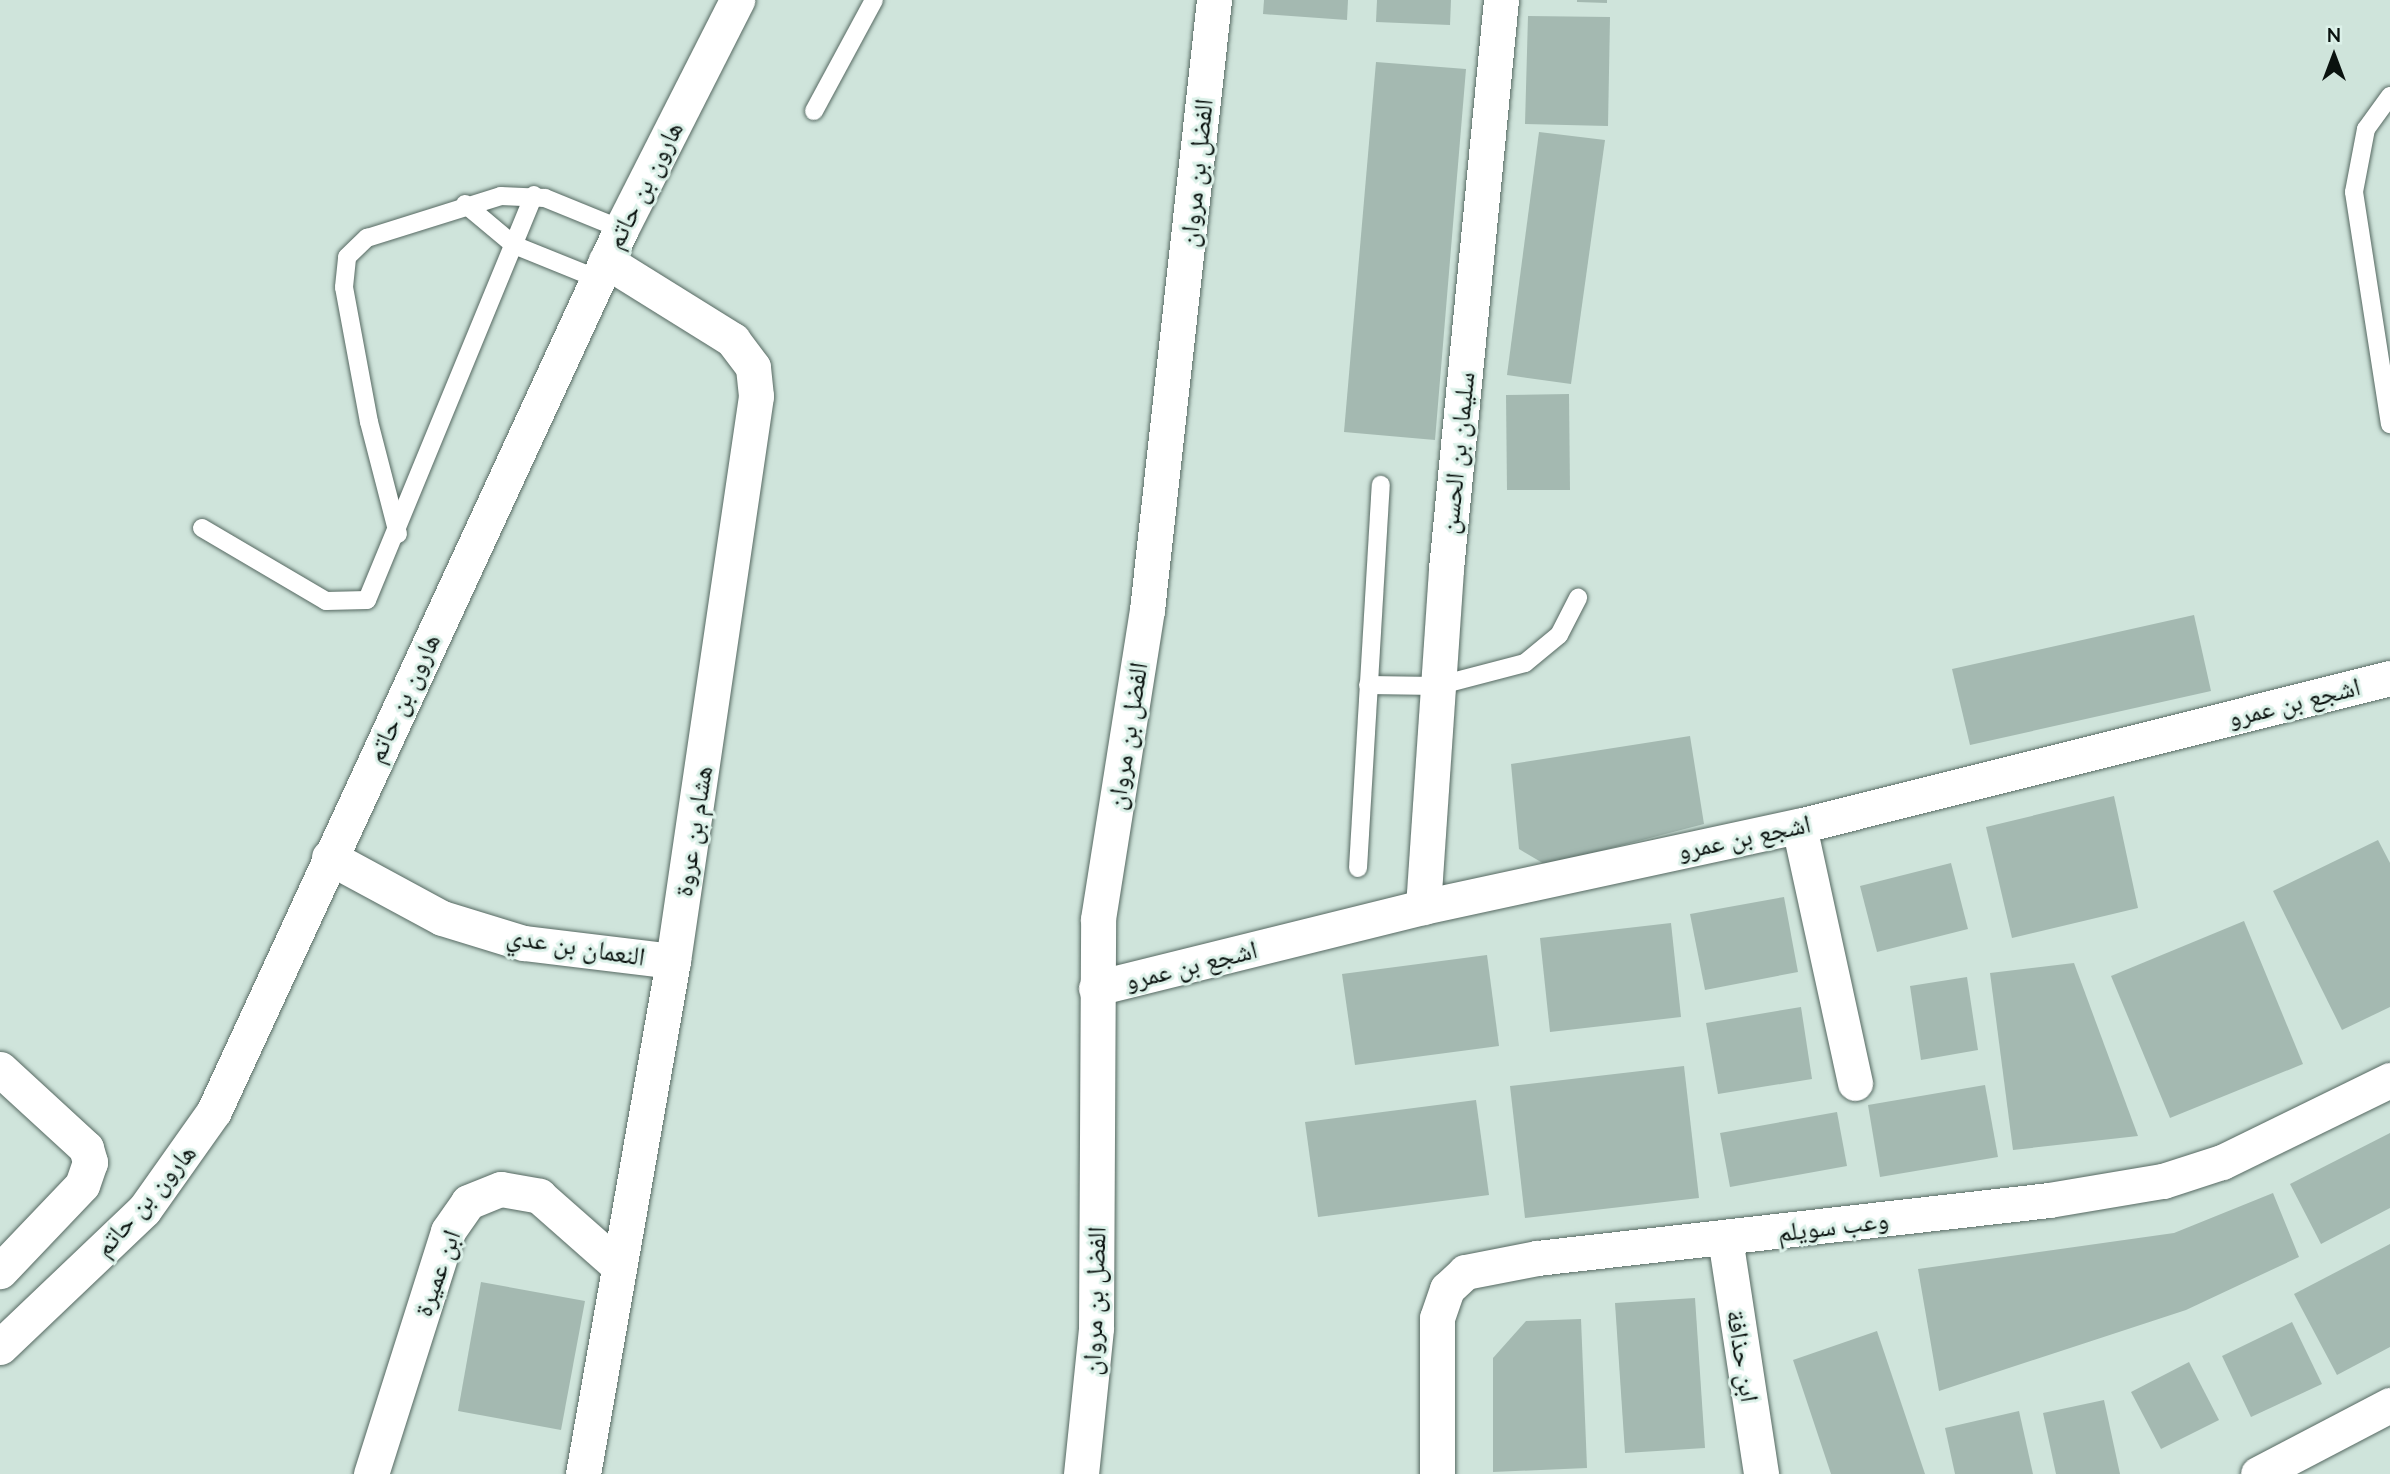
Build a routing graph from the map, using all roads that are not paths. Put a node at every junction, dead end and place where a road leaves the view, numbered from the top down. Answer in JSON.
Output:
{"nodes":[{"id":1,"x":737,"y":0,"type":"edge"},
{"id":2,"x":874,"y":0,"type":"edge"},
{"id":3,"x":1214,"y":0,"type":"edge"},
{"id":4,"x":1501,"y":0,"type":"edge"},
{"id":5,"x":2390,"y":96,"type":"edge"},
{"id":6,"x":814,"y":111,"type":"dead end"},
{"id":7,"x":534,"y":195,"type":"junction"},
{"id":8,"x":466,"y":204,"type":"junction"},
{"id":9,"x":621,"y":229,"type":"junction"},
{"id":10,"x":514,"y":245,"type":"junction"},
{"id":11,"x":602,"y":270,"type":"junction"},
{"id":12,"x":2390,"y":424,"type":"edge"},
{"id":13,"x":1381,"y":485,"type":"dead end"},
{"id":14,"x":202,"y":528,"type":"dead end"},
{"id":15,"x":398,"y":534,"type":"junction"},
{"id":16,"x":1578,"y":598,"type":"dead end"},
{"id":17,"x":2390,"y":678,"type":"edge"},
{"id":18,"x":1368,"y":685,"type":"junction"},
{"id":19,"x":1437,"y":686,"type":"junction"},
{"id":20,"x":1799,"y":826,"type":"junction"},
{"id":21,"x":329,"y":857,"type":"junction"},
{"id":22,"x":1357,"y":868,"type":"dead end"},
{"id":23,"x":1423,"y":907,"type":"junction"},
{"id":24,"x":673,"y":961,"type":"junction"},
{"id":25,"x":1096,"y":988,"type":"junction"},
{"id":26,"x":0,"y":1069,"type":"edge"},
{"id":27,"x":2390,"y":1080,"type":"edge"},
{"id":28,"x":1855,"y":1083,"type":"dead end"},
{"id":29,"x":1725,"y":1238,"type":"junction"},
{"id":30,"x":615,"y":1264,"type":"junction"},
{"id":31,"x":0,"y":1271,"type":"edge"},
{"id":32,"x":0,"y":1347,"type":"edge"},
{"id":33,"x":2390,"y":1405,"type":"edge"},
{"id":34,"x":371,"y":1474,"type":"edge"},
{"id":35,"x":583,"y":1474,"type":"edge"},
{"id":36,"x":1081,"y":1474,"type":"edge"},
{"id":37,"x":1437,"y":1474,"type":"edge"},
{"id":38,"x":1761,"y":1474,"type":"edge"},
{"id":39,"x":2258,"y":1474,"type":"edge"}],
"edges":[{"from":1,"to":9,"type":"street","name":"هارون بن حاتم"},
{"from":2,"to":6,"type":"lane"},
{"from":3,"to":25,"type":"street","name":"الفضل بن مروان"},
{"from":4,"to":19,"type":"street","name":"سليمان بن الحسن"},
{"from":5,"to":12,"type":"lane"},
{"from":7,"to":8,"type":"lane"},
{"from":7,"to":9,"type":"lane"},
{"from":7,"to":10,"type":"lane"},
{"from":8,"to":10,"type":"lane"},
{"from":8,"to":15,"type":"lane"},
{"from":9,"to":11,"type":"street","name":"هارون بن حاتم"},
{"from":10,"to":11,"type":"lane"},
{"from":10,"to":15,"type":"lane"},
{"from":11,"to":21,"type":"street","name":"هارون بن حاتم"},
{"from":11,"to":24,"type":"street","name":"هشام بن عروة"},
{"from":13,"to":18,"type":"lane"},
{"from":14,"to":15,"type":"lane"},
{"from":16,"to":19,"type":"lane"},
{"from":17,"to":20,"type":"street","name":"اشجع بن عمرو"},
{"from":18,"to":19,"type":"lane"},
{"from":18,"to":22,"type":"lane"},
{"from":19,"to":23,"type":"street","name":"سليمان بن الحسن"},
{"from":20,"to":23,"type":"street","name":"اشجع بن عمرو"},
{"from":20,"to":28,"type":"street"},
{"from":21,"to":24,"type":"street","name":"النعمان بن عدي"},
{"from":21,"to":32,"type":"street","name":"هارون بن حاتم"},
{"from":23,"to":25,"type":"street","name":"اشجع بن عمرو"},
{"from":24,"to":30,"type":"street","name":"هشام بن عروة"},
{"from":25,"to":36,"type":"street","name":"الفضل بن مروان"},
{"from":26,"to":31,"type":"street"},
{"from":27,"to":29,"type":"street","name":"وعب سويلم"},
{"from":29,"to":37,"type":"street","name":"وعب سويلم"},
{"from":29,"to":38,"type":"street","name":"ابن حذافة"},
{"from":30,"to":34,"type":"street","name":"ابن عميرة"},
{"from":30,"to":35,"type":"street","name":"هشام بن عروة"},
{"from":33,"to":39,"type":"street"}]}
